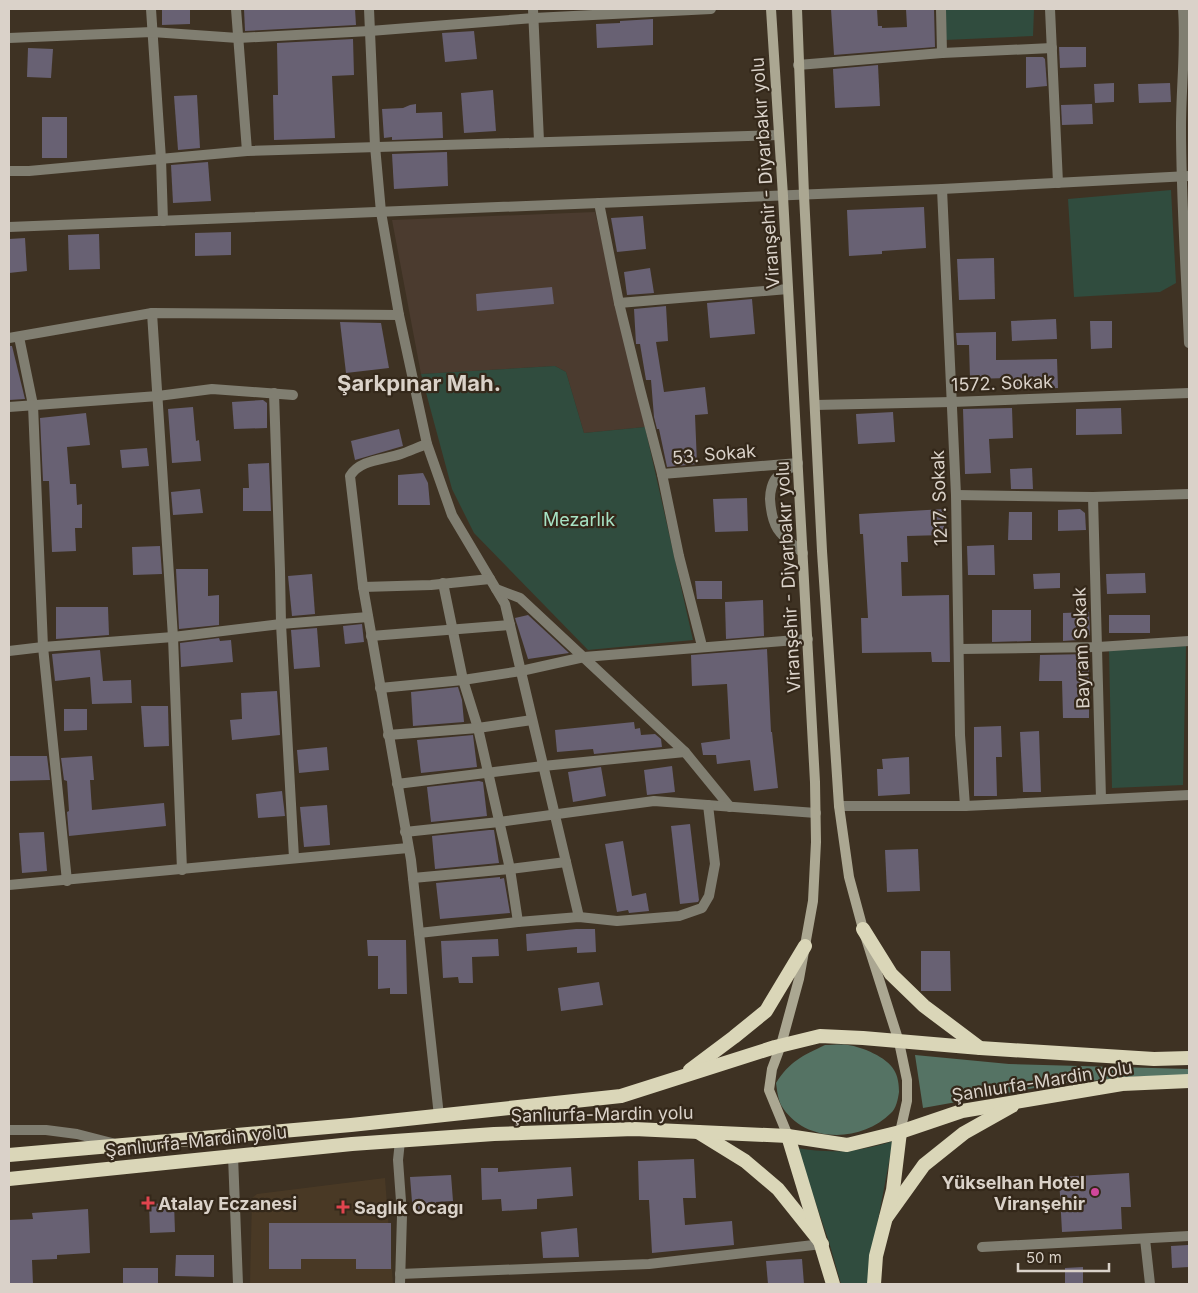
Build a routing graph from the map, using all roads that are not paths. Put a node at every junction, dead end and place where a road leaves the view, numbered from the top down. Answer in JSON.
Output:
{"nodes":[{"id":1,"x":151,"y":9,"type":"edge"},
{"id":2,"x":236,"y":9,"type":"edge"},
{"id":3,"x":369,"y":9,"type":"edge"},
{"id":4,"x":711,"y":9,"type":"edge"},
{"id":5,"x":771,"y":9,"type":"edge"},
{"id":6,"x":797,"y":9,"type":"edge"},
{"id":7,"x":941,"y":9,"type":"edge"},
{"id":8,"x":1050,"y":9,"type":"edge"},
{"id":9,"x":1183,"y":9,"type":"edge"},
{"id":10,"x":534,"y":13,"type":"edge"},
{"id":11,"x":152,"y":32,"type":"junction"},
{"id":12,"x":370,"y":32,"type":"junction"},
{"id":13,"x":9,"y":38,"type":"edge"},
{"id":14,"x":238,"y":38,"type":"junction"},
{"id":15,"x":1187,"y":39,"type":"edge"},
{"id":16,"x":1052,"y":48,"type":"junction"},
{"id":17,"x":942,"y":53,"type":"junction"},
{"id":18,"x":798,"y":65,"type":"junction"},
{"id":19,"x":779,"y":135,"type":"junction"},
{"id":20,"x":539,"y":141,"type":"junction"},
{"id":21,"x":376,"y":146,"type":"junction"},
{"id":22,"x":247,"y":151,"type":"junction"},
{"id":23,"x":160,"y":159,"type":"junction"},
{"id":24,"x":9,"y":171,"type":"edge"},
{"id":25,"x":1186,"y":176,"type":"edge"},
{"id":26,"x":1058,"y":183,"type":"junction"},
{"id":27,"x":942,"y":189,"type":"junction"},
{"id":28,"x":804,"y":195,"type":"junction"},
{"id":29,"x":783,"y":196,"type":"junction"},
{"id":30,"x":599,"y":203,"type":"junction"},
{"id":31,"x":382,"y":212,"type":"junction"},
{"id":32,"x":162,"y":221,"type":"junction"},
{"id":33,"x":9,"y":227,"type":"edge"},
{"id":34,"x":788,"y":289,"type":"junction"},
{"id":35,"x":619,"y":304,"type":"junction"},
{"id":36,"x":152,"y":313,"type":"junction"},
{"id":37,"x":399,"y":315,"type":"junction"},
{"id":38,"x":14,"y":338,"type":"edge"},
{"id":39,"x":1189,"y":343,"type":"edge"},
{"id":40,"x":1189,"y":392,"type":"edge"},
{"id":41,"x":274,"y":393,"type":"junction"},
{"id":42,"x":158,"y":396,"type":"junction"},
{"id":43,"x":293,"y":396,"type":"dead end"},
{"id":44,"x":952,"y":402,"type":"junction"},
{"id":45,"x":33,"y":405,"type":"junction"},
{"id":46,"x":815,"y":405,"type":"junction"},
{"id":47,"x":9,"y":407,"type":"edge"},
{"id":48,"x":427,"y":444,"type":"junction"},
{"id":49,"x":798,"y":463,"type":"junction"},
{"id":50,"x":662,"y":474,"type":"junction"},
{"id":51,"x":1189,"y":494,"type":"edge"},
{"id":52,"x":956,"y":495,"type":"junction"},
{"id":53,"x":1093,"y":497,"type":"junction"},
{"id":54,"x":803,"y":553,"type":"junction"},
{"id":55,"x":490,"y":579,"type":"junction"},
{"id":56,"x":443,"y":583,"type":"junction"},
{"id":57,"x":363,"y":587,"type":"junction"},
{"id":58,"x":496,"y":589,"type":"junction"},
{"id":59,"x":368,"y":617,"type":"junction"},
{"id":60,"x":281,"y":624,"type":"junction"},
{"id":61,"x":510,"y":625,"type":"junction"},
{"id":62,"x":453,"y":630,"type":"junction"},
{"id":63,"x":371,"y":636,"type":"junction"},
{"id":64,"x":173,"y":638,"type":"junction"},
{"id":65,"x":808,"y":639,"type":"junction"},
{"id":66,"x":1189,"y":641,"type":"edge"},
{"id":67,"x":702,"y":646,"type":"junction"},
{"id":68,"x":43,"y":647,"type":"junction"},
{"id":69,"x":1098,"y":647,"type":"junction"},
{"id":70,"x":960,"y":650,"type":"junction"},
{"id":71,"x":9,"y":652,"type":"edge"},
{"id":72,"x":584,"y":657,"type":"junction"},
{"id":73,"x":521,"y":671,"type":"junction"},
{"id":74,"x":463,"y":680,"type":"junction"},
{"id":75,"x":380,"y":688,"type":"junction"},
{"id":76,"x":532,"y":720,"type":"junction"},
{"id":77,"x":478,"y":728,"type":"junction"},
{"id":78,"x":388,"y":735,"type":"junction"},
{"id":79,"x":685,"y":752,"type":"junction"},
{"id":80,"x":543,"y":766,"type":"junction"},
{"id":81,"x":488,"y":773,"type":"junction"},
{"id":82,"x":397,"y":784,"type":"junction"},
{"id":83,"x":1189,"y":795,"type":"edge"},
{"id":84,"x":1101,"y":799,"type":"junction"},
{"id":85,"x":708,"y":805,"type":"junction"},
{"id":86,"x":730,"y":806,"type":"junction"},
{"id":87,"x":839,"y":806,"type":"junction"},
{"id":88,"x":965,"y":806,"type":"junction"},
{"id":89,"x":816,"y":813,"type":"junction"},
{"id":90,"x":555,"y":815,"type":"junction"},
{"id":91,"x":499,"y":822,"type":"junction"},
{"id":92,"x":406,"y":832,"type":"junction"},
{"id":93,"x":408,"y":848,"type":"junction"},
{"id":94,"x":294,"y":858,"type":"junction"},
{"id":95,"x":566,"y":862,"type":"junction"},
{"id":96,"x":510,"y":869,"type":"junction"},
{"id":97,"x":182,"y":870,"type":"junction"},
{"id":98,"x":413,"y":878,"type":"junction"},
{"id":99,"x":66,"y":881,"type":"junction"},
{"id":100,"x":9,"y":886,"type":"edge"},
{"id":101,"x":579,"y":917,"type":"junction"},
{"id":102,"x":518,"y":922,"type":"junction"},
{"id":103,"x":863,"y":929,"type":"junction"},
{"id":104,"x":419,"y":933,"type":"junction"},
{"id":105,"x":805,"y":946,"type":"junction"},
{"id":106,"x":899,"y":1042,"type":"junction"},
{"id":107,"x":781,"y":1045,"type":"junction"},
{"id":108,"x":980,"y":1048,"type":"junction"},
{"id":109,"x":1189,"y":1058,"type":"edge"},
{"id":110,"x":681,"y":1077,"type":"junction"},
{"id":111,"x":1189,"y":1081,"type":"edge"},
{"id":112,"x":1021,"y":1101,"type":"junction"},
{"id":113,"x":439,"y":1116,"type":"junction"},
{"id":114,"x":9,"y":1130,"type":"edge"},
{"id":115,"x":697,"y":1132,"type":"junction"},
{"id":116,"x":900,"y":1132,"type":"junction"},
{"id":117,"x":788,"y":1136,"type":"junction"},
{"id":118,"x":400,"y":1141,"type":"junction"},
{"id":119,"x":120,"y":1145,"type":"junction"},
{"id":120,"x":9,"y":1155,"type":"edge"},
{"id":121,"x":233,"y":1156,"type":"junction"},
{"id":122,"x":9,"y":1179,"type":"edge"},
{"id":123,"x":886,"y":1218,"type":"junction"},
{"id":124,"x":1189,"y":1236,"type":"edge"},
{"id":125,"x":1145,"y":1239,"type":"junction"},
{"id":126,"x":822,"y":1244,"type":"junction"},
{"id":127,"x":982,"y":1247,"type":"dead end"},
{"id":128,"x":400,"y":1279,"type":"edge"},
{"id":129,"x":238,"y":1284,"type":"edge"},
{"id":130,"x":832,"y":1284,"type":"edge"},
{"id":131,"x":874,"y":1284,"type":"edge"},
{"id":132,"x":1150,"y":1284,"type":"edge"}],
"edges":[{"from":1,"to":11,"type":"street"},
{"from":2,"to":14,"type":"street"},
{"from":3,"to":12,"type":"street"},
{"from":4,"to":10,"type":"street"},
{"from":5,"to":19,"type":"main road","name":"Viranşehir - Diyarbakır yolu"},
{"from":6,"to":18,"type":"main road","name":"Viranşehir - Diyarbakır yolu"},
{"from":7,"to":17,"type":"street"},
{"from":8,"to":16,"type":"street"},
{"from":9,"to":15,"type":"street"},
{"from":10,"to":12,"type":"street"},
{"from":10,"to":20,"type":"street"},
{"from":11,"to":13,"type":"street"},
{"from":11,"to":14,"type":"street"},
{"from":11,"to":23,"type":"street"},
{"from":12,"to":14,"type":"street"},
{"from":12,"to":21,"type":"street"},
{"from":14,"to":22,"type":"street"},
{"from":15,"to":25,"type":"street"},
{"from":16,"to":17,"type":"street"},
{"from":16,"to":26,"type":"street"},
{"from":17,"to":18,"type":"street"},
{"from":18,"to":28,"type":"main road","name":"Viranşehir - Diyarbakır yolu"},
{"from":19,"to":20,"type":"street"},
{"from":19,"to":29,"type":"main road","name":"Viranşehir - Diyarbakır yolu"},
{"from":20,"to":21,"type":"street"},
{"from":21,"to":22,"type":"street"},
{"from":21,"to":31,"type":"street"},
{"from":22,"to":23,"type":"street"},
{"from":23,"to":24,"type":"street"},
{"from":23,"to":32,"type":"street"},
{"from":25,"to":26,"type":"street"},
{"from":25,"to":39,"type":"street"},
{"from":26,"to":27,"type":"street"},
{"from":27,"to":28,"type":"street"},
{"from":27,"to":44,"type":"street","name":"1217. Sokak"},
{"from":28,"to":29,"type":"street"},
{"from":28,"to":46,"type":"main road","name":"Viranşehir - Diyarbakır yolu"},
{"from":29,"to":30,"type":"street"},
{"from":29,"to":34,"type":"main road","name":"Viranşehir - Diyarbakır yolu"},
{"from":30,"to":31,"type":"street"},
{"from":30,"to":35,"type":"street"},
{"from":31,"to":32,"type":"street"},
{"from":31,"to":37,"type":"street"},
{"from":32,"to":33,"type":"street"},
{"from":34,"to":35,"type":"street"},
{"from":34,"to":49,"type":"main road","name":"Viranşehir - Diyarbakır yolu"},
{"from":35,"to":50,"type":"street"},
{"from":36,"to":37,"type":"street"},
{"from":36,"to":38,"type":"street"},
{"from":36,"to":42,"type":"street"},
{"from":37,"to":48,"type":"street"},
{"from":38,"to":45,"type":"street"},
{"from":40,"to":44,"type":"street","name":"1572. Sokak"},
{"from":41,"to":42,"type":"street"},
{"from":41,"to":43,"type":"street"},
{"from":41,"to":60,"type":"street"},
{"from":42,"to":45,"type":"street"},
{"from":42,"to":64,"type":"street"},
{"from":44,"to":46,"type":"street","name":"1572. Sokak"},
{"from":44,"to":52,"type":"street","name":"1217. Sokak"},
{"from":45,"to":47,"type":"street"},
{"from":45,"to":68,"type":"street"},
{"from":46,"to":87,"type":"main road","name":"Viranşehir - Diyarbakır yolu"},
{"from":48,"to":55,"type":"street"},
{"from":48,"to":57,"type":"street"},
{"from":49,"to":50,"type":"street","name":"53. Sokak"},
{"from":49,"to":54,"type":"main road","name":"Viranşehir - Diyarbakır yolu"},
{"from":49,"to":54,"type":"street"},
{"from":50,"to":67,"type":"street"},
{"from":51,"to":53,"type":"street"},
{"from":52,"to":53,"type":"street"},
{"from":52,"to":70,"type":"street","name":"1217. Sokak"},
{"from":53,"to":69,"type":"street","name":"Bayram Sokak"},
{"from":54,"to":65,"type":"main road","name":"Viranşehir - Diyarbakır yolu"},
{"from":55,"to":56,"type":"street"},
{"from":55,"to":58,"type":"street"},
{"from":56,"to":57,"type":"street"},
{"from":56,"to":62,"type":"street"},
{"from":57,"to":59,"type":"street"},
{"from":58,"to":61,"type":"street"},
{"from":58,"to":72,"type":"street"},
{"from":59,"to":60,"type":"street"},
{"from":59,"to":63,"type":"street"},
{"from":60,"to":64,"type":"street"},
{"from":60,"to":94,"type":"street"},
{"from":61,"to":62,"type":"street"},
{"from":61,"to":73,"type":"street"},
{"from":62,"to":63,"type":"street"},
{"from":62,"to":74,"type":"street"},
{"from":63,"to":75,"type":"street"},
{"from":64,"to":68,"type":"street"},
{"from":64,"to":97,"type":"street"},
{"from":65,"to":67,"type":"street"},
{"from":65,"to":89,"type":"main road","name":"Viranşehir - Diyarbakır yolu"},
{"from":66,"to":69,"type":"street"},
{"from":67,"to":72,"type":"street"},
{"from":68,"to":71,"type":"street"},
{"from":68,"to":99,"type":"street"},
{"from":69,"to":70,"type":"street"},
{"from":69,"to":84,"type":"street","name":"Bayram Sokak"},
{"from":70,"to":88,"type":"street","name":"1217. Sokak"},
{"from":72,"to":73,"type":"street"},
{"from":72,"to":79,"type":"street"},
{"from":73,"to":74,"type":"street"},
{"from":73,"to":76,"type":"street"},
{"from":74,"to":75,"type":"street"},
{"from":74,"to":77,"type":"street"},
{"from":75,"to":78,"type":"street"},
{"from":76,"to":77,"type":"street"},
{"from":76,"to":80,"type":"street"},
{"from":77,"to":78,"type":"street"},
{"from":77,"to":81,"type":"street"},
{"from":78,"to":82,"type":"street"},
{"from":79,"to":80,"type":"street"},
{"from":79,"to":86,"type":"street"},
{"from":80,"to":81,"type":"street"},
{"from":80,"to":90,"type":"street"},
{"from":81,"to":82,"type":"street"},
{"from":81,"to":91,"type":"street"},
{"from":82,"to":92,"type":"street"},
{"from":83,"to":84,"type":"street"},
{"from":84,"to":88,"type":"street"},
{"from":85,"to":86,"type":"street"},
{"from":85,"to":90,"type":"street"},
{"from":85,"to":101,"type":"street"},
{"from":86,"to":89,"type":"street"},
{"from":87,"to":88,"type":"street"},
{"from":87,"to":103,"type":"main road","name":"Viranşehir - Diyarbakır yolu"},
{"from":89,"to":105,"type":"main road","name":"Viranşehir - Diyarbakır yolu"},
{"from":90,"to":91,"type":"street"},
{"from":90,"to":95,"type":"street"},
{"from":91,"to":92,"type":"street"},
{"from":91,"to":96,"type":"street"},
{"from":92,"to":93,"type":"street"},
{"from":93,"to":94,"type":"street"},
{"from":93,"to":98,"type":"street"},
{"from":94,"to":97,"type":"street"},
{"from":95,"to":96,"type":"street"},
{"from":95,"to":101,"type":"street"},
{"from":96,"to":98,"type":"street"},
{"from":96,"to":102,"type":"street"},
{"from":97,"to":99,"type":"street"},
{"from":98,"to":104,"type":"street"},
{"from":99,"to":100,"type":"street"},
{"from":101,"to":102,"type":"street"},
{"from":102,"to":104,"type":"street"},
{"from":103,"to":106,"type":"main road","name":"Viranşehir - Diyarbakır yolu"},
{"from":103,"to":108,"type":"highway"},
{"from":104,"to":113,"type":"street"},
{"from":105,"to":107,"type":"main road","name":"Viranşehir - Diyarbakır yolu"},
{"from":105,"to":110,"type":"highway"},
{"from":106,"to":107,"type":"highway"},
{"from":106,"to":108,"type":"highway"},
{"from":106,"to":116,"type":"main road","name":"Viranşehir - Diyarbakır yolu"},
{"from":107,"to":110,"type":"highway"},
{"from":107,"to":117,"type":"main road","name":"Viranşehir - Diyarbakır yolu"},
{"from":108,"to":109,"type":"highway"},
{"from":110,"to":113,"type":"highway"},
{"from":111,"to":112,"type":"highway","name":"Şanlıurfa-Mardin yolu"},
{"from":112,"to":116,"type":"highway","name":"Şanlıurfa-Mardin yolu"},
{"from":112,"to":123,"type":"highway"},
{"from":113,"to":119,"type":"highway"},
{"from":114,"to":119,"type":"street"},
{"from":115,"to":117,"type":"highway","name":"Şanlıurfa-Mardin yolu"},
{"from":115,"to":118,"type":"highway","name":"Şanlıurfa-Mardin yolu"},
{"from":115,"to":126,"type":"highway"},
{"from":116,"to":117,"type":"highway","name":"Şanlıurfa-Mardin yolu"},
{"from":116,"to":123,"type":"highway"},
{"from":117,"to":126,"type":"highway"},
{"from":118,"to":121,"type":"highway","name":"Şanlıurfa-Mardin yolu"},
{"from":118,"to":128,"type":"street"},
{"from":119,"to":120,"type":"highway"},
{"from":121,"to":122,"type":"highway","name":"Şanlıurfa-Mardin yolu"},
{"from":121,"to":129,"type":"street"},
{"from":123,"to":131,"type":"highway"},
{"from":124,"to":125,"type":"street"},
{"from":125,"to":127,"type":"street"},
{"from":125,"to":132,"type":"street"},
{"from":126,"to":128,"type":"street"},
{"from":126,"to":130,"type":"highway"}]}
